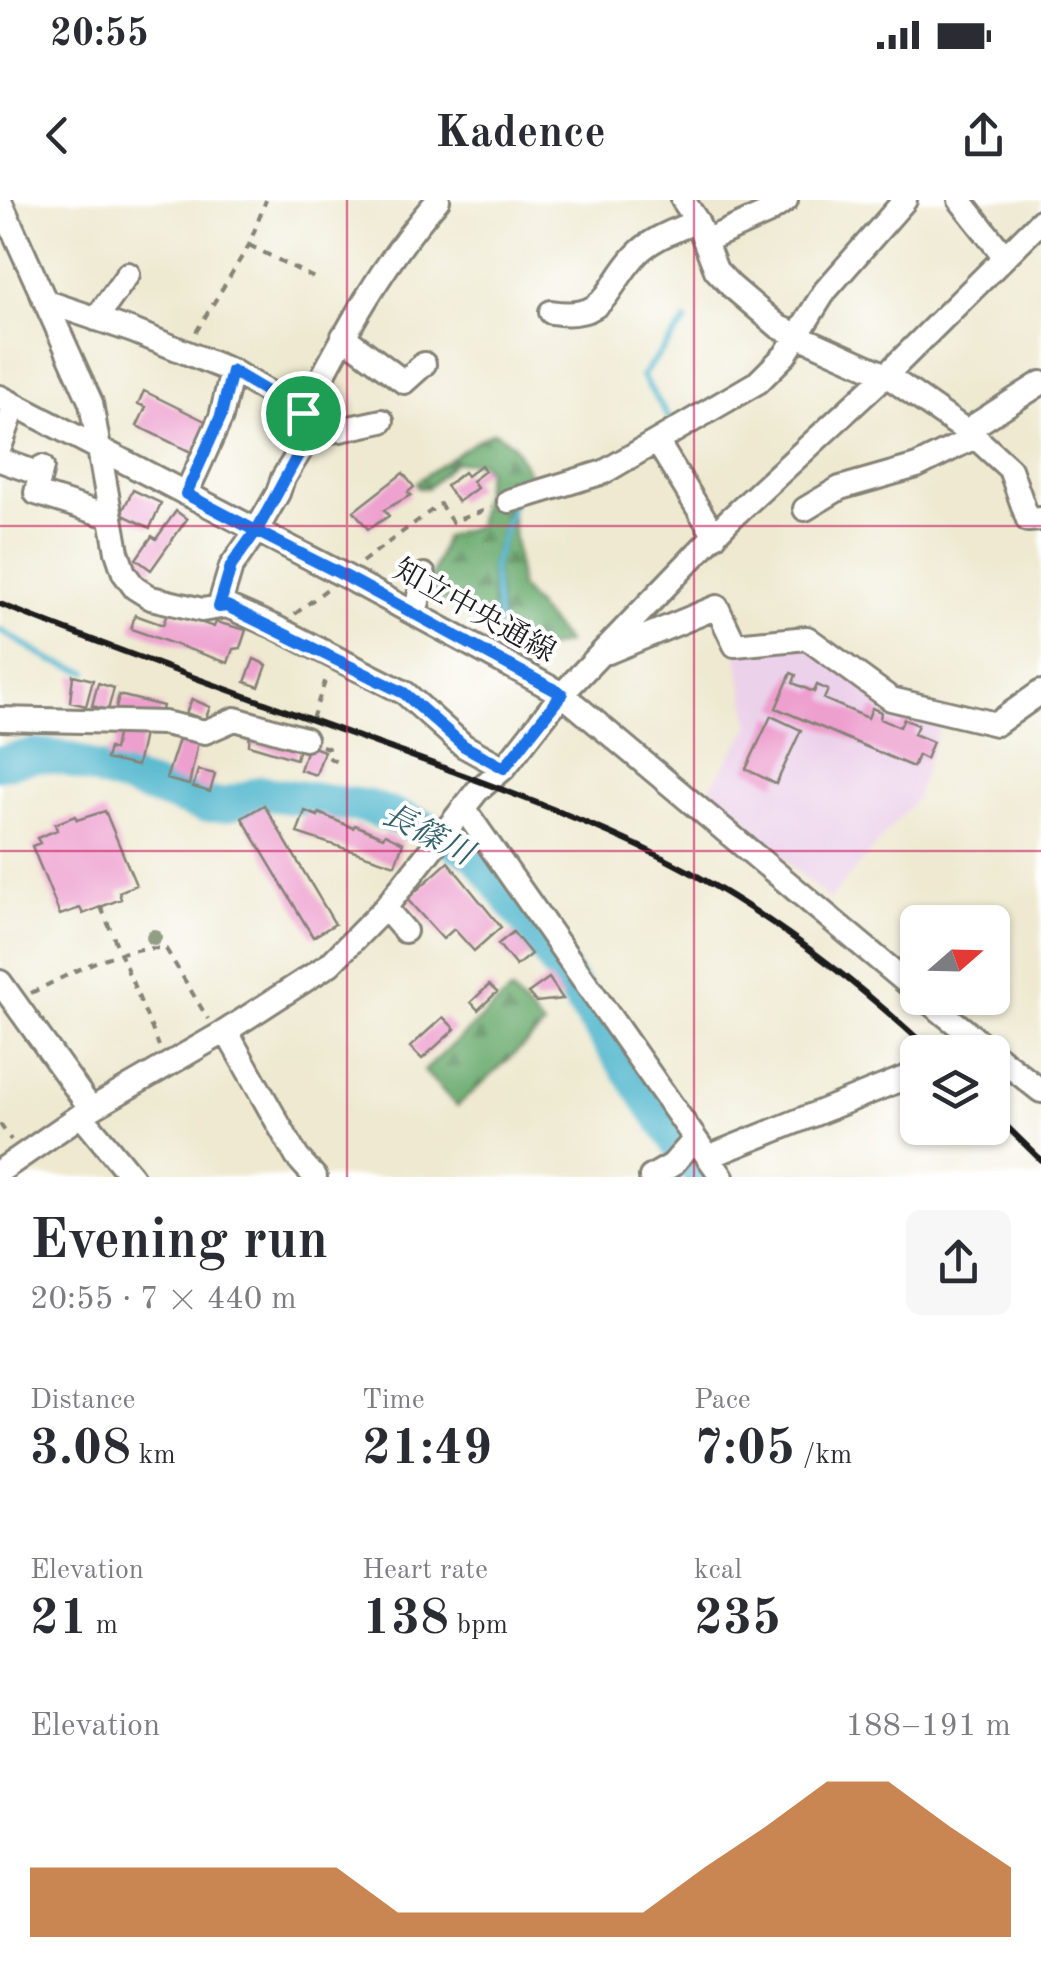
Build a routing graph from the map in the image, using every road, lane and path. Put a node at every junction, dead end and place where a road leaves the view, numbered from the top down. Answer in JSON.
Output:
{"nodes":[{"id":1,"x":266,"y":200,"type":"edge"},
{"id":2,"x":438,"y":200,"type":"edge"},
{"id":3,"x":683,"y":200,"type":"edge"},
{"id":4,"x":786,"y":200,"type":"edge"},
{"id":5,"x":905,"y":200,"type":"edge"},
{"id":6,"x":960,"y":200,"type":"edge"},
{"id":7,"x":0,"y":201,"type":"edge"},
{"id":8,"x":1041,"y":221,"type":"edge"},
{"id":9,"x":701,"y":231,"type":"junction"},
{"id":10,"x":249,"y":245,"type":"junction"},
{"id":11,"x":1005,"y":257,"type":"junction"},
{"id":12,"x":128,"y":274,"type":"dead end"},
{"id":13,"x":318,"y":280,"type":"dead end"},
{"id":14,"x":47,"y":302,"type":"junction"},
{"id":15,"x":550,"y":312,"type":"dead end"},
{"id":16,"x":96,"y":319,"type":"junction"},
{"id":17,"x":800,"y":334,"type":"junction"},
{"id":18,"x":343,"y":336,"type":"junction"},
{"id":19,"x":185,"y":351,"type":"junction"},
{"id":20,"x":424,"y":364,"type":"dead end"},
{"id":21,"x":232,"y":371,"type":"junction"},
{"id":22,"x":886,"y":375,"type":"junction"},
{"id":23,"x":1041,"y":384,"type":"edge"},
{"id":24,"x":8,"y":401,"type":"edge"},
{"id":25,"x":382,"y":421,"type":"dead end"},
{"id":26,"x":307,"y":422,"type":"junction"},
{"id":27,"x":970,"y":434,"type":"junction"},
{"id":28,"x":658,"y":443,"type":"junction"},
{"id":29,"x":0,"y":447,"type":"edge"},
{"id":30,"x":102,"y":450,"type":"junction"},
{"id":31,"x":0,"y":460,"type":"edge"},
{"id":32,"x":186,"y":494,"type":"junction"},
{"id":33,"x":514,"y":500,"type":"joint"},
{"id":34,"x":805,"y":510,"type":"dead end"},
{"id":35,"x":111,"y":517,"type":"junction"},
{"id":36,"x":1041,"y":518,"type":"edge"},
{"id":37,"x":256,"y":531,"type":"junction"},
{"id":38,"x":715,"y":536,"type":"junction"},
{"id":39,"x":370,"y":557,"type":"dead end"},
{"id":40,"x":424,"y":575,"type":"dead end"},
{"id":41,"x":345,"y":576,"type":"junction"},
{"id":42,"x":219,"y":607,"type":"junction"},
{"id":43,"x":295,"y":614,"type":"dead end"},
{"id":44,"x":416,"y":614,"type":"junction"},
{"id":45,"x":600,"y":656,"type":"junction"},
{"id":46,"x":334,"y":657,"type":"junction"},
{"id":47,"x":1041,"y":692,"type":"edge"},
{"id":48,"x":562,"y":694,"type":"junction"},
{"id":49,"x":0,"y":719,"type":"edge"},
{"id":50,"x":305,"y":739,"type":"joint"},
{"id":51,"x":504,"y":768,"type":"junction"},
{"id":52,"x":464,"y":809,"type":"junction"},
{"id":53,"x":101,"y":906,"type":"dead end"},
{"id":54,"x":385,"y":908,"type":"junction"},
{"id":55,"x":404,"y":931,"type":"dead end"},
{"id":56,"x":122,"y":955,"type":"junction"},
{"id":57,"x":900,"y":977,"type":"edge"},
{"id":58,"x":7,"y":992,"type":"edge"},
{"id":59,"x":945,"y":1015,"type":"edge"},
{"id":60,"x":221,"y":1033,"type":"junction"},
{"id":61,"x":167,"y":1065,"type":"junction"},
{"id":62,"x":900,"y":1080,"type":"edge"},
{"id":63,"x":1041,"y":1091,"type":"edge"},
{"id":64,"x":86,"y":1112,"type":"junction"},
{"id":65,"x":690,"y":1152,"type":"junction"},
{"id":66,"x":28,"y":1167,"type":"edge"},
{"id":67,"x":0,"y":1171,"type":"edge"},
{"id":68,"x":132,"y":1177,"type":"edge"},
{"id":69,"x":314,"y":1177,"type":"edge"},
{"id":70,"x":651,"y":1177,"type":"edge"},
{"id":71,"x":722,"y":1177,"type":"edge"}],
"edges":[{"from":1,"to":10,"type":"path"},
{"from":2,"to":18,"type":"street"},
{"from":3,"to":9,"type":"street"},
{"from":4,"to":9,"type":"street"},
{"from":5,"to":17,"type":"street"},
{"from":6,"to":11,"type":"street"},
{"from":7,"to":14,"type":"street"},
{"from":8,"to":11,"type":"street"},
{"from":9,"to":15,"type":"street"},
{"from":9,"to":17,"type":"street"},
{"from":10,"to":13,"type":"path"},
{"from":10,"to":19,"type":"path"},
{"from":11,"to":22,"type":"street"},
{"from":12,"to":16,"type":"street"},
{"from":14,"to":16,"type":"street"},
{"from":14,"to":30,"type":"street"},
{"from":16,"to":19,"type":"street"},
{"from":17,"to":22,"type":"street"},
{"from":17,"to":28,"type":"street"},
{"from":18,"to":20,"type":"street"},
{"from":18,"to":26,"type":"street"},
{"from":19,"to":21,"type":"street"},
{"from":21,"to":26,"type":"street"},
{"from":21,"to":32,"type":"street"},
{"from":22,"to":27,"type":"street"},
{"from":22,"to":38,"type":"street"},
{"from":23,"to":27,"type":"street"},
{"from":24,"to":29,"type":"street"},
{"from":24,"to":30,"type":"street","name":"知立中央通線"},
{"from":25,"to":26,"type":"street"},
{"from":26,"to":37,"type":"street"},
{"from":27,"to":34,"type":"street"},
{"from":27,"to":36,"type":"street"},
{"from":28,"to":33,"type":"street"},
{"from":28,"to":38,"type":"street"},
{"from":30,"to":32,"type":"street","name":"知立中央通線"},
{"from":30,"to":35,"type":"street"},
{"from":31,"to":35,"type":"street"},
{"from":32,"to":37,"type":"street","name":"知立中央通線"},
{"from":33,"to":39,"type":"path"},
{"from":35,"to":42,"type":"street"},
{"from":37,"to":41,"type":"street","name":"知立中央通線"},
{"from":37,"to":42,"type":"street"},
{"from":38,"to":45,"type":"street"},
{"from":40,"to":44,"type":"street"},
{"from":41,"to":43,"type":"path"},
{"from":41,"to":44,"type":"street","name":"知立中央通線"},
{"from":42,"to":46,"type":"street"},
{"from":44,"to":48,"type":"street","name":"知立中央通線"},
{"from":45,"to":47,"type":"street"},
{"from":45,"to":48,"type":"street"},
{"from":46,"to":50,"type":"path"},
{"from":46,"to":51,"type":"street"},
{"from":48,"to":51,"type":"street"},
{"from":48,"to":57,"type":"street","name":"知立中央通線"},
{"from":49,"to":50,"type":"street"},
{"from":51,"to":52,"type":"street"},
{"from":52,"to":54,"type":"street"},
{"from":52,"to":65,"type":"street"},
{"from":53,"to":56,"type":"path"},
{"from":54,"to":55,"type":"street"},
{"from":54,"to":60,"type":"street"},
{"from":56,"to":58,"type":"path"},
{"from":56,"to":60,"type":"path"},
{"from":56,"to":61,"type":"path"},
{"from":58,"to":64,"type":"street"},
{"from":59,"to":63,"type":"street"},
{"from":60,"to":61,"type":"street"},
{"from":60,"to":69,"type":"street"},
{"from":61,"to":64,"type":"street"},
{"from":62,"to":65,"type":"street"},
{"from":64,"to":66,"type":"street"},
{"from":64,"to":68,"type":"street"},
{"from":65,"to":70,"type":"street"},
{"from":65,"to":71,"type":"street"},
{"from":66,"to":67,"type":"street"}]}
